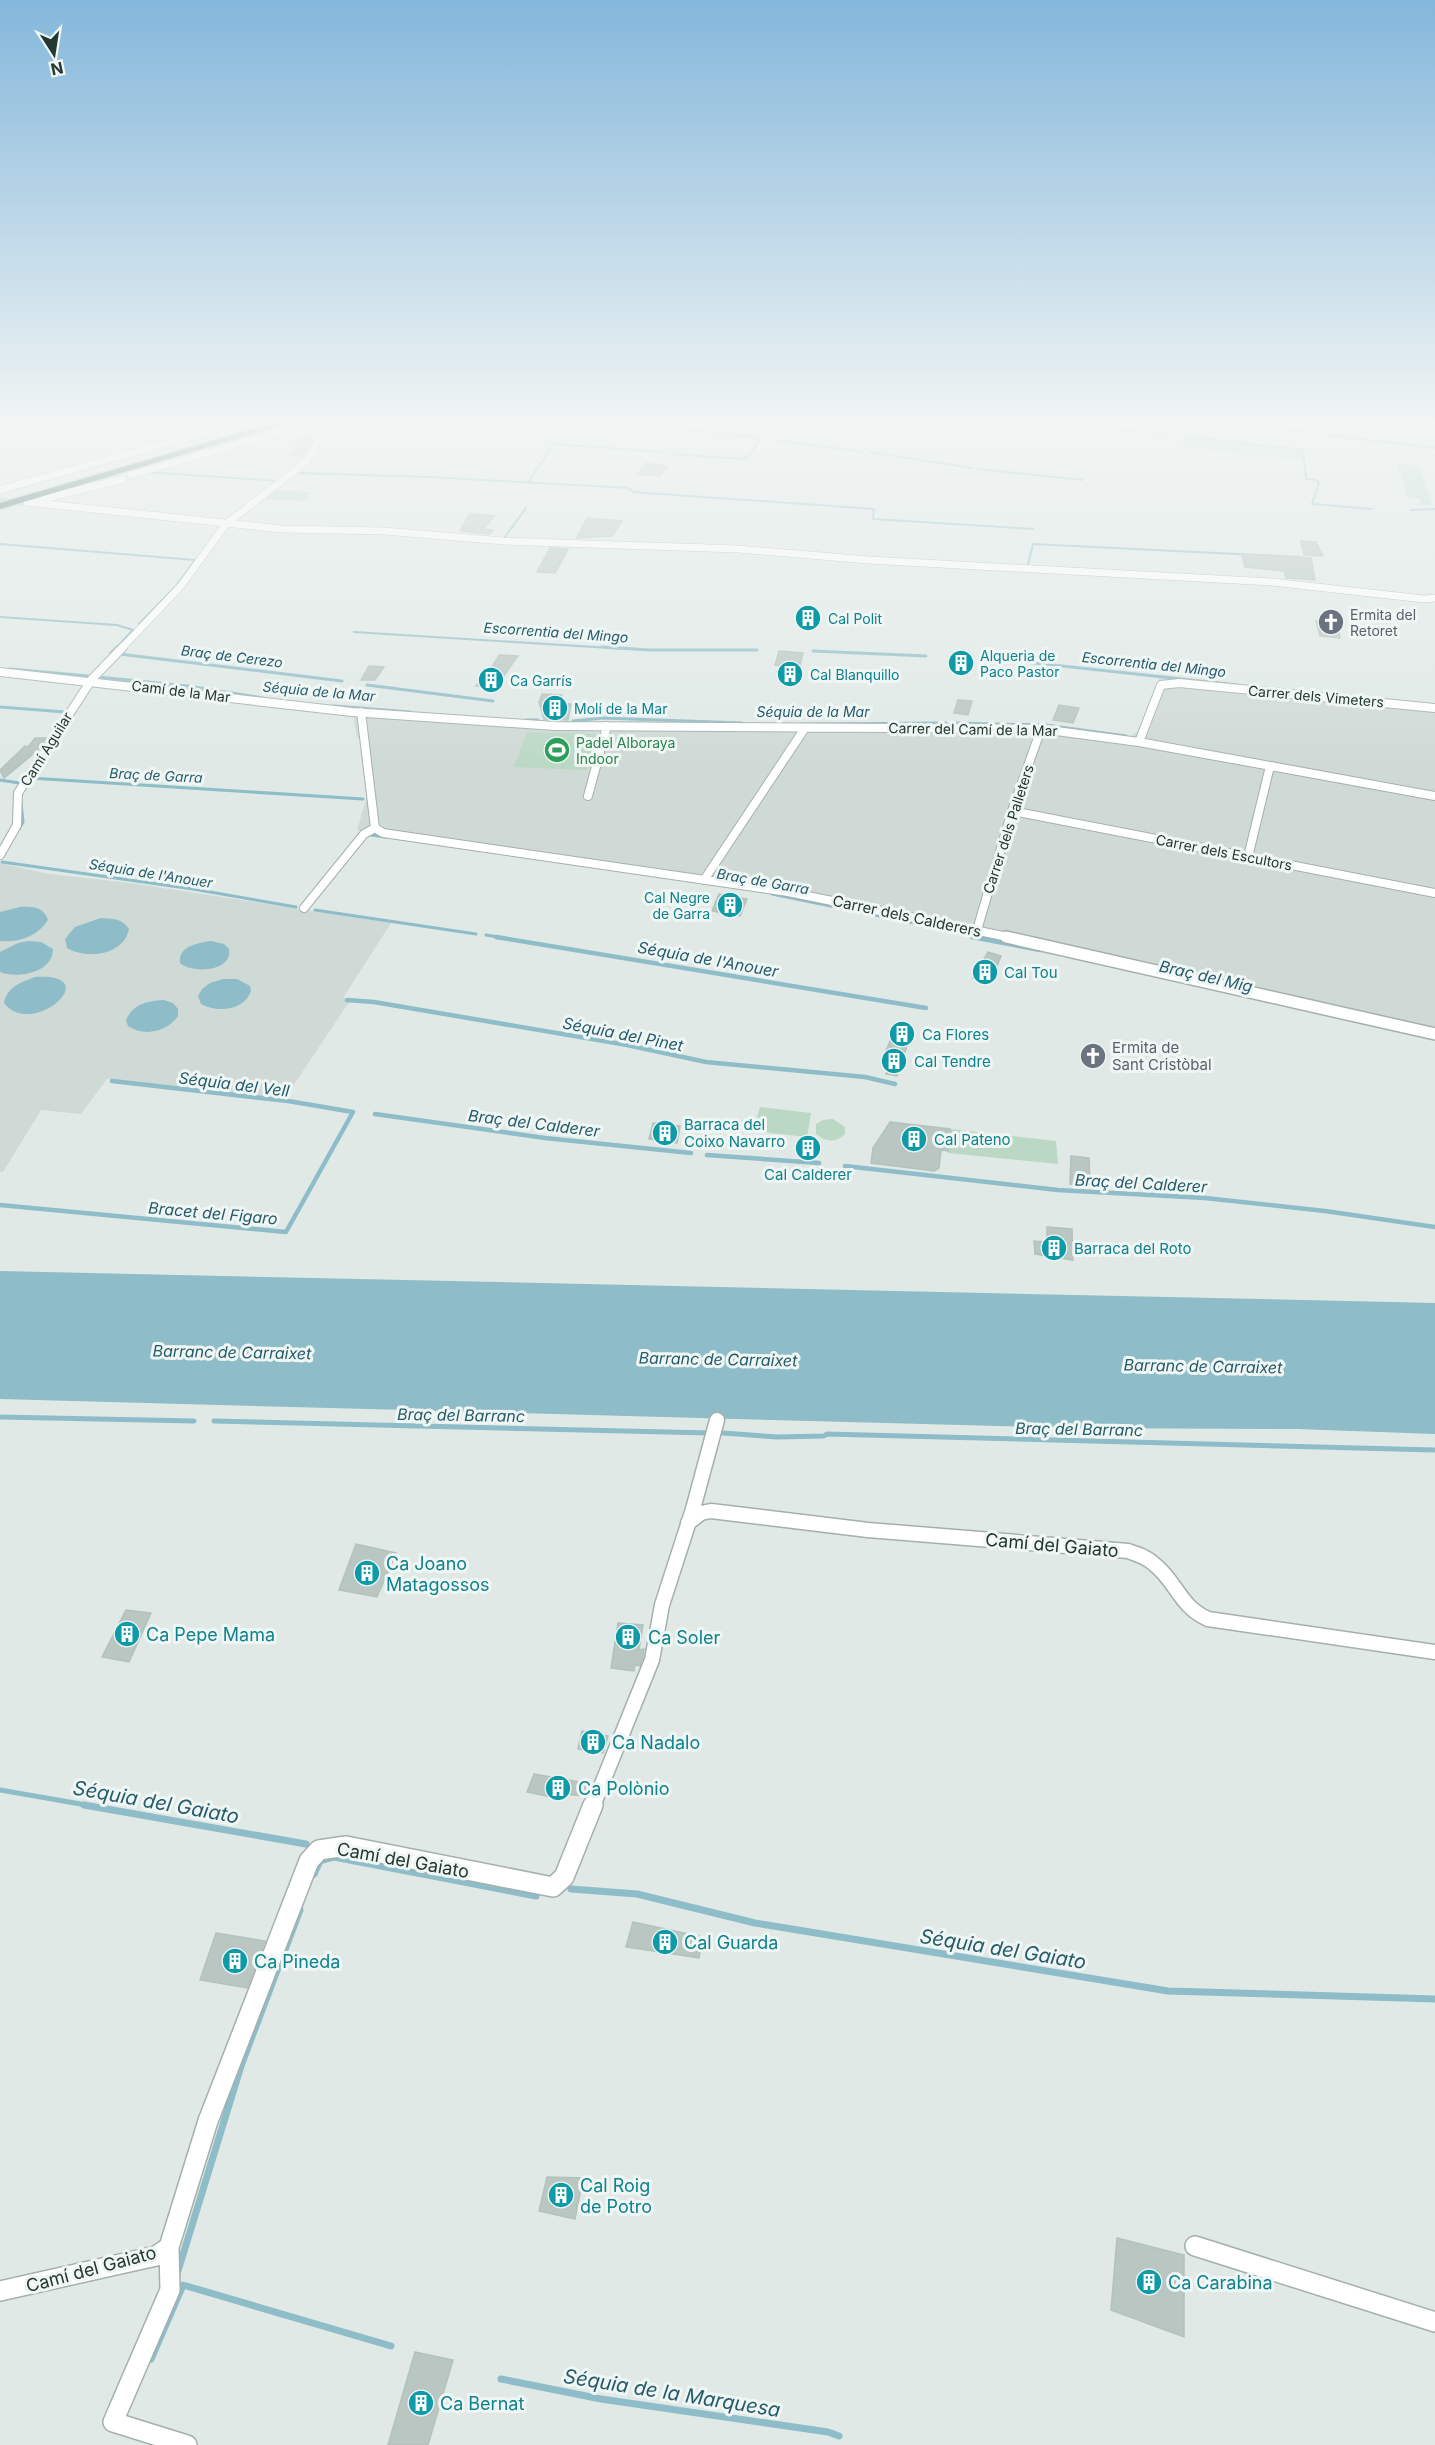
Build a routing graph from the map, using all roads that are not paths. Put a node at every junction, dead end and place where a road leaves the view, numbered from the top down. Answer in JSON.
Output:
{"nodes":[{"id":1,"x":215,"y":539,"type":"edge"},
{"id":2,"x":481,"y":539,"type":"edge"},
{"id":3,"x":1435,"y":598,"type":"edge"},
{"id":4,"x":0,"y":672,"type":"edge"},
{"id":5,"x":92,"y":679,"type":"junction"},
{"id":6,"x":1435,"y":708,"type":"edge"},
{"id":7,"x":361,"y":712,"type":"junction"},
{"id":8,"x":607,"y":726,"type":"junction"},
{"id":9,"x":805,"y":728,"type":"junction"},
{"id":10,"x":1041,"y":729,"type":"junction"},
{"id":11,"x":1139,"y":742,"type":"junction"},
{"id":12,"x":1270,"y":766,"type":"junction"},
{"id":13,"x":588,"y":796,"type":"dead end"},
{"id":14,"x":1435,"y":796,"type":"edge"},
{"id":15,"x":1012,"y":811,"type":"junction"},
{"id":16,"x":375,"y":828,"type":"junction"},
{"id":17,"x":0,"y":829,"type":"edge"},
{"id":18,"x":13,"y":830,"type":"junction"},
{"id":19,"x":0,"y":855,"type":"edge"},
{"id":20,"x":1248,"y":857,"type":"junction"},
{"id":21,"x":704,"y":880,"type":"junction"},
{"id":22,"x":1435,"y":893,"type":"edge"},
{"id":23,"x":304,"y":908,"type":"dead end"},
{"id":24,"x":977,"y":930,"type":"junction"},
{"id":25,"x":1435,"y":1034,"type":"edge"},
{"id":26,"x":717,"y":1420,"type":"dead end"},
{"id":27,"x":695,"y":1501,"type":"junction"},
{"id":28,"x":711,"y":1511,"type":"junction"},
{"id":29,"x":688,"y":1523,"type":"junction"},
{"id":30,"x":1435,"y":1652,"type":"edge"},
{"id":31,"x":1195,"y":2246,"type":"dead end"},
{"id":32,"x":169,"y":2247,"type":"junction"},
{"id":33,"x":0,"y":2291,"type":"edge"},
{"id":34,"x":1435,"y":2322,"type":"edge"},
{"id":35,"x":186,"y":2445,"type":"edge"}],
"edges":[{"from":1,"to":5,"type":"street","name":"Camí Aguilar"},
{"from":2,"to":3,"type":"street"},
{"from":4,"to":5,"type":"street","name":"Camí de la Mar"},
{"from":5,"to":7,"type":"street","name":"Camí de la Mar"},
{"from":5,"to":18,"type":"street","name":"Camí Aguilar"},
{"from":6,"to":11,"type":"street","name":"Carrer dels Vimeters"},
{"from":7,"to":8,"type":"street","name":"Carrer del Camí de la Mar"},
{"from":7,"to":16,"type":"street"},
{"from":8,"to":9,"type":"street","name":"Carrer del Camí de la Mar"},
{"from":8,"to":13,"type":"street"},
{"from":9,"to":10,"type":"street","name":"Carrer del Camí de la Mar"},
{"from":9,"to":21,"type":"street"},
{"from":10,"to":11,"type":"street","name":"Carrer del Camí de la Mar"},
{"from":10,"to":15,"type":"street","name":"Carrer dels Palleters"},
{"from":11,"to":12,"type":"street","name":"Carrer del Camí de la Mar"},
{"from":12,"to":14,"type":"street","name":"Carrer del Camí de la Mar"},
{"from":12,"to":20,"type":"street"},
{"from":15,"to":20,"type":"street","name":"Carrer dels Escultors"},
{"from":15,"to":24,"type":"street","name":"Carrer dels Palleters"},
{"from":16,"to":21,"type":"street","name":"Carrer dels Calderers"},
{"from":16,"to":23,"type":"street"},
{"from":17,"to":18,"type":"street"},
{"from":18,"to":19,"type":"street","name":"Camí Aguilar"},
{"from":20,"to":22,"type":"street","name":"Carrer dels Escultors"},
{"from":21,"to":24,"type":"street","name":"Carrer dels Calderers"},
{"from":24,"to":25,"type":"street","name":"Carrer dels Calderers"},
{"from":26,"to":27,"type":"street","name":"Camí del Gaiato"},
{"from":27,"to":28,"type":"street","name":"Camí del Gaiato"},
{"from":27,"to":29,"type":"street","name":"Camí del Gaiato"},
{"from":28,"to":29,"type":"street"},
{"from":28,"to":30,"type":"street","name":"Camí del Gaiato"},
{"from":29,"to":32,"type":"street","name":"Camí del Gaiato"},
{"from":31,"to":34,"type":"street"},
{"from":32,"to":33,"type":"street","name":"Camí del Gaiato"},
{"from":32,"to":35,"type":"street"}]}
